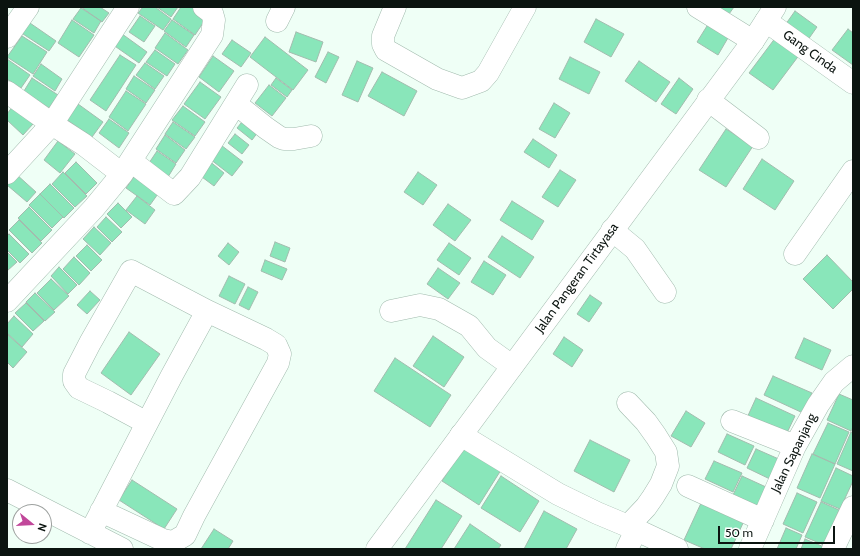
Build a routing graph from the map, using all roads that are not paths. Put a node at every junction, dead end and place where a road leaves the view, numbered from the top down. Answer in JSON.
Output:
{"nodes":[{"id":1,"x":28,"y":7,"type":"edge"},
{"id":2,"x":128,"y":7,"type":"edge"},
{"id":3,"x":204,"y":7,"type":"edge"},
{"id":4,"x":395,"y":7,"type":"edge"},
{"id":5,"x":525,"y":7,"type":"edge"},
{"id":6,"x":698,"y":7,"type":"edge"},
{"id":7,"x":771,"y":14,"type":"edge"},
{"id":8,"x":7,"y":37,"type":"edge"},
{"id":9,"x":753,"y":41,"type":"junction"},
{"id":10,"x":853,"y":83,"type":"edge"},
{"id":11,"x":247,"y":85,"type":"dead end"},
{"id":12,"x":7,"y":92,"type":"edge"},
{"id":13,"x":708,"y":100,"type":"junction"},
{"id":14,"x":236,"y":104,"type":"junction"},
{"id":15,"x":52,"y":124,"type":"junction"},
{"id":16,"x":311,"y":136,"type":"dead end"},
{"id":17,"x":758,"y":138,"type":"dead end"},
{"id":18,"x":126,"y":167,"type":"junction"},
{"id":19,"x":853,"y":171,"type":"edge"},
{"id":20,"x":7,"y":174,"type":"edge"},
{"id":21,"x":612,"y":230,"type":"junction"},
{"id":22,"x":795,"y":254,"type":"dead end"},
{"id":23,"x":665,"y":292,"type":"dead end"},
{"id":24,"x":7,"y":301,"type":"edge"},
{"id":25,"x":391,"y":311,"type":"dead end"},
{"id":26,"x":207,"y":312,"type":"junction"},
{"id":27,"x":512,"y":366,"type":"junction"},
{"id":28,"x":853,"y":366,"type":"edge"},
{"id":29,"x":844,"y":386,"type":"edge"},
{"id":30,"x":628,"y":403,"type":"dead end"},
{"id":31,"x":732,"y":420,"type":"dead end"},
{"id":32,"x":147,"y":423,"type":"junction"},
{"id":33,"x":461,"y":435,"type":"junction"},
{"id":34,"x":795,"y":446,"type":"junction"},
{"id":35,"x":688,"y":486,"type":"dead end"},
{"id":36,"x":7,"y":490,"type":"edge"},
{"id":37,"x":853,"y":507,"type":"edge"},
{"id":38,"x":101,"y":511,"type":"junction"},
{"id":39,"x":763,"y":520,"type":"junction"},
{"id":40,"x":90,"y":533,"type":"junction"},
{"id":41,"x":630,"y":535,"type":"edge"},
{"id":42,"x":122,"y":549,"type":"edge"},
{"id":43,"x":377,"y":549,"type":"edge"},
{"id":44,"x":677,"y":549,"type":"edge"},
{"id":45,"x":750,"y":549,"type":"edge"},
{"id":46,"x":833,"y":549,"type":"edge"}],
"edges":[{"from":1,"to":8,"type":"street"},
{"from":2,"to":15,"type":"street"},
{"from":3,"to":18,"type":"street"},
{"from":4,"to":5,"type":"street"},
{"from":6,"to":9,"type":"street"},
{"from":7,"to":9,"type":"street","name":"Jalan Pangeran Tirtayasa"},
{"from":7,"to":10,"type":"street","name":"Gang Cinda"},
{"from":9,"to":13,"type":"street","name":"Jalan Pangeran Tirtayasa"},
{"from":11,"to":14,"type":"street"},
{"from":12,"to":15,"type":"street"},
{"from":13,"to":17,"type":"street"},
{"from":13,"to":21,"type":"street","name":"Jalan Pangeran Tirtayasa"},
{"from":14,"to":16,"type":"street"},
{"from":14,"to":18,"type":"street"},
{"from":15,"to":18,"type":"street"},
{"from":15,"to":20,"type":"street"},
{"from":18,"to":24,"type":"street"},
{"from":19,"to":22,"type":"street"},
{"from":21,"to":23,"type":"street"},
{"from":21,"to":27,"type":"street","name":"Jalan Pangeran Tirtayasa"},
{"from":25,"to":27,"type":"street"},
{"from":26,"to":32,"type":"street"},
{"from":26,"to":32,"type":"street"},
{"from":26,"to":38,"type":"street"},
{"from":27,"to":33,"type":"street","name":"Jalan Pangeran Tirtayasa"},
{"from":28,"to":29,"type":"street","name":"Jalan Sapanjang"},
{"from":29,"to":34,"type":"street","name":"Jalan Sapanjang"},
{"from":30,"to":41,"type":"street"},
{"from":31,"to":34,"type":"street"},
{"from":32,"to":38,"type":"street"},
{"from":33,"to":41,"type":"street"},
{"from":33,"to":43,"type":"street","name":"Jalan Pangeran Tirtayasa"},
{"from":34,"to":39,"type":"street","name":"Jalan Sapanjang"},
{"from":35,"to":39,"type":"street"},
{"from":36,"to":40,"type":"street"},
{"from":37,"to":46,"type":"street"},
{"from":38,"to":40,"type":"street"},
{"from":39,"to":45,"type":"street","name":"Jalan Sapanjang"},
{"from":40,"to":42,"type":"street"},
{"from":41,"to":44,"type":"street"}]}
